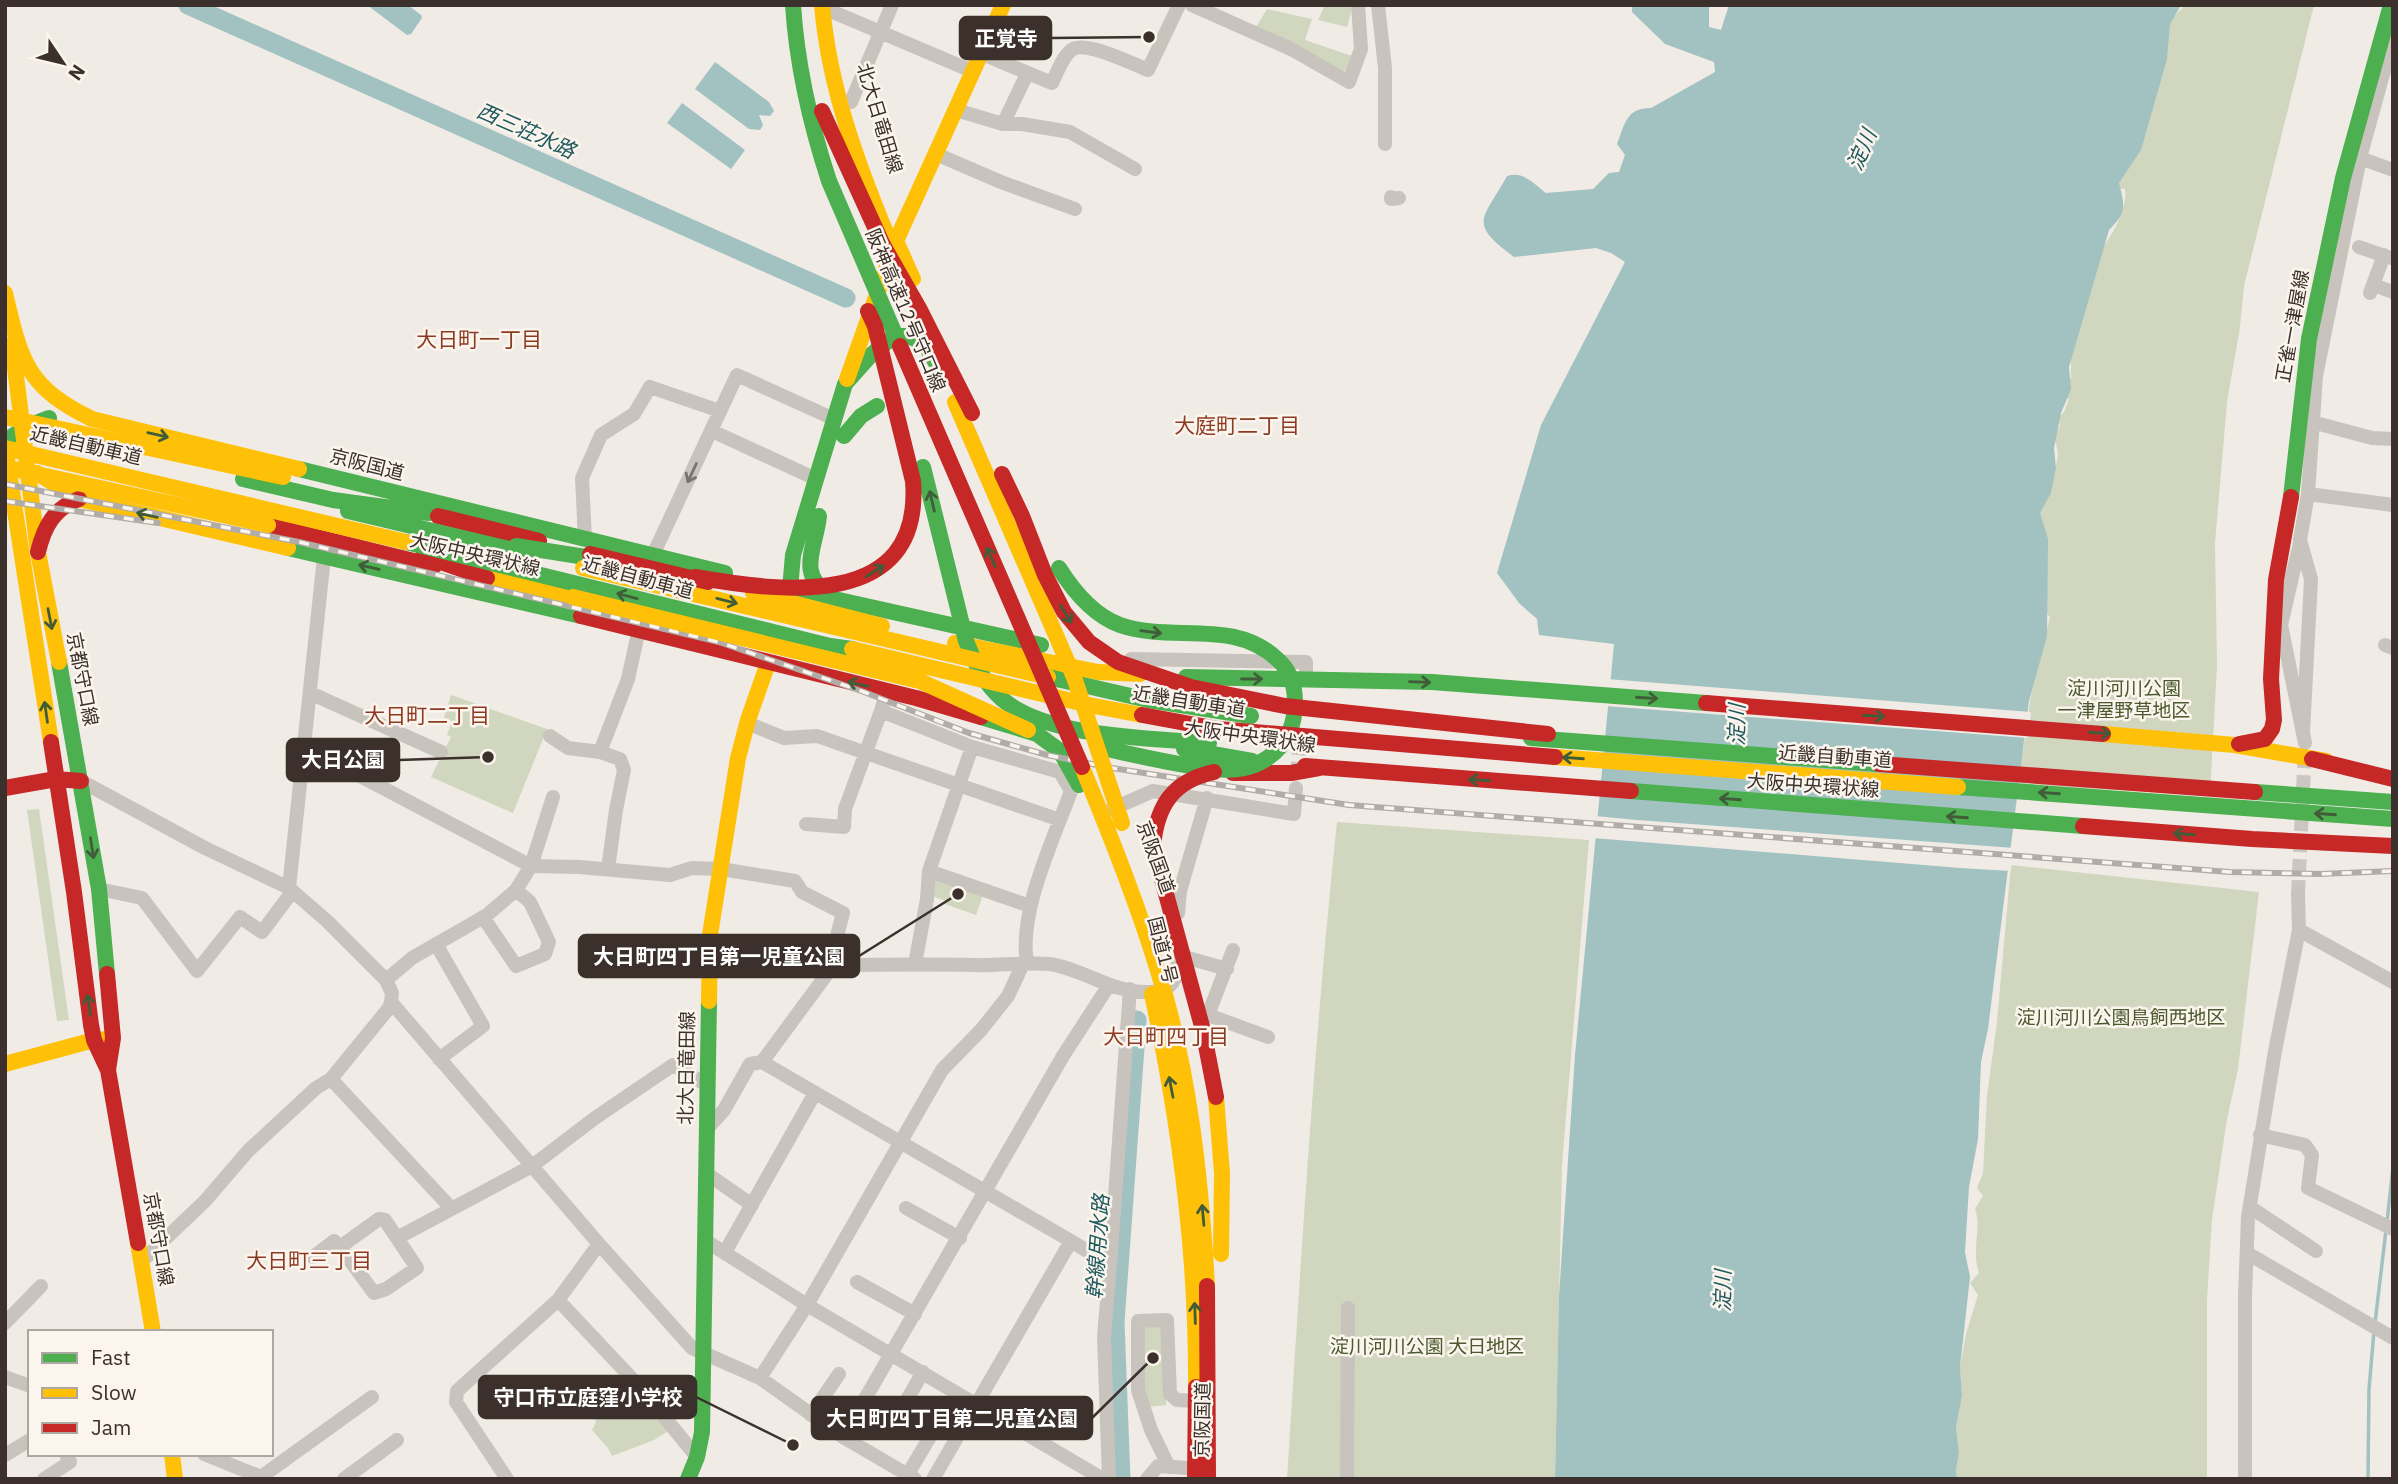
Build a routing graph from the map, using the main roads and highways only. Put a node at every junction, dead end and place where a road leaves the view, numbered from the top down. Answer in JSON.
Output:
{"nodes":[{"id":1,"x":782,"y":5,"type":"edge"},
{"id":2,"x":790,"y":5,"type":"edge"},
{"id":3,"x":808,"y":5,"type":"edge"},
{"id":4,"x":1003,"y":5,"type":"edge"},
{"id":5,"x":2391,"y":5,"type":"edge"},
{"id":6,"x":830,"y":7,"type":"edge"},
{"id":7,"x":794,"y":35,"type":"junction"},
{"id":8,"x":822,"y":111,"type":"junction"},
{"id":9,"x":896,"y":241,"type":"junction"},
{"id":10,"x":859,"y":264,"type":"junction"},
{"id":11,"x":5,"y":295,"type":"edge"},
{"id":12,"x":882,"y":297,"type":"junction"},
{"id":13,"x":875,"y":327,"type":"junction"},
{"id":14,"x":870,"y":356,"type":"junction"},
{"id":15,"x":938,"y":363,"type":"junction"},
{"id":16,"x":845,"y":384,"type":"junction"},
{"id":17,"x":5,"y":418,"type":"edge"},
{"id":18,"x":92,"y":419,"type":"junction"},
{"id":19,"x":844,"y":436,"type":"junction"},
{"id":20,"x":13,"y":448,"type":"edge"},
{"id":21,"x":157,"y":466,"type":"dead end"},
{"id":22,"x":225,"y":482,"type":"dead end"},
{"id":23,"x":334,"y":483,"type":"junction"},
{"id":24,"x":79,"y":499,"type":"junction"},
{"id":25,"x":5,"y":502,"type":"edge"},
{"id":26,"x":410,"y":502,"type":"junction"},
{"id":27,"x":429,"y":513,"type":"junction"},
{"id":28,"x":819,"y":516,"type":"junction"},
{"id":29,"x":1023,"y":516,"type":"junction"},
{"id":30,"x":470,"y":539,"type":"junction"},
{"id":31,"x":583,"y":545,"type":"junction"},
{"id":32,"x":30,"y":553,"type":"junction"},
{"id":33,"x":793,"y":555,"type":"junction"},
{"id":34,"x":413,"y":569,"type":"junction"},
{"id":35,"x":738,"y":576,"type":"junction"},
{"id":36,"x":483,"y":581,"type":"junction"},
{"id":37,"x":790,"y":589,"type":"junction"},
{"id":38,"x":543,"y":599,"type":"junction"},
{"id":39,"x":860,"y":606,"type":"junction"},
{"id":40,"x":1024,"y":617,"type":"junction"},
{"id":41,"x":780,"y":624,"type":"junction"},
{"id":42,"x":830,"y":646,"type":"junction"},
{"id":43,"x":768,"y":663,"type":"junction"},
{"id":44,"x":1209,"y":679,"type":"junction"},
{"id":45,"x":916,"y":698,"type":"junction"},
{"id":46,"x":1583,"y":741,"type":"junction"},
{"id":47,"x":2270,"y":748,"type":"junction"},
{"id":48,"x":1465,"y":750,"type":"junction"},
{"id":49,"x":1189,"y":751,"type":"junction"},
{"id":50,"x":2312,"y":759,"type":"junction"},
{"id":51,"x":1216,"y":764,"type":"junction"},
{"id":52,"x":2393,"y":771,"type":"edge"},
{"id":53,"x":55,"y":779,"type":"junction"},
{"id":54,"x":2393,"y":779,"type":"edge"},
{"id":55,"x":82,"y":781,"type":"junction"},
{"id":56,"x":5,"y":788,"type":"edge"},
{"id":57,"x":2393,"y":802,"type":"edge"},
{"id":58,"x":2393,"y":819,"type":"edge"},
{"id":59,"x":1120,"y":837,"type":"junction"},
{"id":60,"x":2393,"y":846,"type":"edge"},
{"id":61,"x":113,"y":1038,"type":"junction"},
{"id":62,"x":94,"y":1040,"type":"junction"},
{"id":63,"x":5,"y":1064,"type":"edge"},
{"id":64,"x":108,"y":1070,"type":"junction"},
{"id":65,"x":1221,"y":1254,"type":"junction"},
{"id":66,"x":1223,"y":1311,"type":"dead end"},
{"id":67,"x":153,"y":1330,"type":"edge"},
{"id":68,"x":1223,"y":1346,"type":"dead end"},
{"id":69,"x":172,"y":1456,"type":"edge"},
{"id":70,"x":1190,"y":1475,"type":"edge"},
{"id":71,"x":175,"y":1479,"type":"edge"},
{"id":72,"x":688,"y":1479,"type":"edge"},
{"id":73,"x":1208,"y":1479,"type":"edge"},
{"id":74,"x":1222,"y":1479,"type":"edge"}],
"edges":[{"from":1,"to":10,"type":"main road"},
{"from":2,"to":7,"type":"main road","name":"阪神高速12号守口線","bridge":true},
{"from":2,"to":10,"type":"main road"},
{"from":3,"to":8,"type":"main road","name":"阪神高速12号守口線"},
{"from":4,"to":9,"type":"main road"},
{"from":5,"to":47,"type":"main road","name":"正雀一津屋線"},
{"from":6,"to":9,"type":"main road","name":"北大日竜田線"},
{"from":6,"to":9,"type":"main road"},
{"from":7,"to":13,"type":"main road","bridge":true},
{"from":40,"to":7,"type":"main road","name":"阪神高速12号守口線","one_way":true,"bridge":true},
{"from":8,"to":29,"type":"main road","bridge":true},
{"from":8,"to":40,"type":"main road","name":"阪神高速12号守口線","bridge":true},
{"from":9,"to":12,"type":"main road"},
{"from":9,"to":15,"type":"main road"},
{"from":10,"to":12,"type":"main road"},
{"from":11,"to":18,"type":"main road","name":"京阪国道"},
{"from":11,"to":20,"type":"main road","name":"京都守口線"},
{"from":12,"to":14,"type":"main road"},
{"from":12,"to":16,"type":"main road"},
{"from":30,"to":13,"type":"main road","one_way":true,"bridge":true},
{"from":48,"to":13,"type":"main road","one_way":true,"bridge":true},
{"from":14,"to":15,"type":"main road","name":"京阪国道"},
{"from":14,"to":16,"type":"main road","name":"京阪国道"},
{"from":14,"to":19,"type":"main road","name":"京阪国道"},
{"from":15,"to":59,"type":"main road","name":"京阪国道","bridge":true},
{"from":16,"to":33,"type":"main road","name":"京阪国道"},
{"from":17,"to":23,"type":"main road","bridge":true},
{"from":18,"to":20,"type":"main road"},
{"from":18,"to":23,"type":"main road","name":"京阪国道","one_way":true},
{"from":19,"to":28,"type":"main road","name":"京阪国道"},
{"from":19,"to":59,"type":"main road","bridge":true},
{"from":20,"to":21,"type":"main road","name":"近畿自動車道"},
{"from":20,"to":24,"type":"main road"},
{"from":20,"to":27,"type":"main road"},
{"from":20,"to":32,"type":"main road","name":"京都守口線"},
{"from":20,"to":34,"type":"main road","name":"大阪中央環状線","bridge":true},
{"from":20,"to":36,"type":"main road"},
{"from":42,"to":20,"type":"main road","name":"近畿自動車道","one_way":true,"bridge":true},
{"from":22,"to":30,"type":"main road","name":"近畿自動車道","bridge":true},
{"from":23,"to":26,"type":"main road","name":"京阪国道"},
{"from":23,"to":26,"type":"main road"},
{"from":24,"to":32,"type":"main road"},
{"from":34,"to":24,"type":"main road","one_way":true},
{"from":25,"to":32,"type":"main road"},
{"from":26,"to":27,"type":"main road","name":"大阪中央環状線"},
{"from":26,"to":31,"type":"main road","name":"京阪国道"},
{"from":27,"to":31,"type":"main road","name":"大阪中央環状線"},
{"from":28,"to":37,"type":"main road","name":"京阪国道"},
{"from":28,"to":39,"type":"main road"},
{"from":29,"to":42,"type":"main road","one_way":true,"bridge":true},
{"from":29,"to":46,"type":"main road","one_way":true,"bridge":true},
{"from":30,"to":46,"type":"main road","name":"近畿自動車道","one_way":true,"bridge":true},
{"from":31,"to":35,"type":"main road","name":"京阪国道"},
{"from":31,"to":44,"type":"main road","name":"大阪中央環状線","bridge":true},
{"from":53,"to":32,"type":"main road","name":"京都守口線","one_way":true},
{"from":32,"to":55,"type":"main road","name":"京都守口線","one_way":true},
{"from":33,"to":35,"type":"main road"},
{"from":33,"to":37,"type":"main road","name":"京阪国道"},
{"from":34,"to":36,"type":"main road"},
{"from":34,"to":38,"type":"main road"},
{"from":35,"to":37,"type":"main road","name":"京阪国道"},
{"from":36,"to":38,"type":"main road"},
{"from":37,"to":39,"type":"main road"},
{"from":37,"to":41,"type":"main road","name":"京阪国道"},
{"from":38,"to":43,"type":"main road"},
{"from":38,"to":49,"type":"main road","name":"大阪中央環状線","bridge":true},
{"from":39,"to":44,"type":"main road"},
{"from":40,"to":59,"type":"main road","bridge":true},
{"from":41,"to":43,"type":"main road","name":"京阪国道"},
{"from":41,"to":51,"type":"main road"},
{"from":42,"to":48,"type":"main road","name":"近畿自動車道","bridge":true},
{"from":45,"to":43,"type":"main road","name":"国道1号","one_way":true},
{"from":43,"to":72,"type":"main road","name":"北大日竜田線"},
{"from":44,"to":47,"type":"main road","name":"大阪中央環状線","one_way":true},
{"from":45,"to":49,"type":"main road"},
{"from":70,"to":45,"type":"main road","name":"国道1号","one_way":true},
{"from":46,"to":57,"type":"main road","name":"近畿自動車道","bridge":true},
{"from":47,"to":50,"type":"main road","name":"大阪中央環状線"},
{"from":58,"to":48,"type":"main road","name":"近畿自動車道","one_way":true,"bridge":true},
{"from":49,"to":51,"type":"main road","name":"大阪中央環状線"},
{"from":50,"to":52,"type":"main road","name":"大阪中央環状線"},
{"from":50,"to":54,"type":"main road"},
{"from":60,"to":51,"type":"main road","name":"大阪中央環状線","one_way":true},
{"from":51,"to":65,"type":"main road","bridge":true},
{"from":53,"to":55,"type":"main road"},
{"from":53,"to":56,"type":"main road"},
{"from":62,"to":53,"type":"main road","name":"京都守口線","one_way":true},
{"from":55,"to":61,"type":"main road","name":"京都守口線","one_way":true},
{"from":59,"to":65,"type":"main road","name":"京阪国道"},
{"from":73,"to":59,"type":"main road","name":"京阪国道","one_way":true,"bridge":true},
{"from":61,"to":62,"type":"main road"},
{"from":61,"to":64,"type":"main road","name":"京都守口線"},
{"from":62,"to":63,"type":"main road"},
{"from":62,"to":64,"type":"main road","name":"京都守口線"},
{"from":64,"to":67,"type":"main road","name":"京都守口線"},
{"from":65,"to":66,"type":"main road","name":"京阪国道"},
{"from":68,"to":74,"type":"main road","name":"京阪国道"},
{"from":69,"to":71,"type":"main road"}]}
